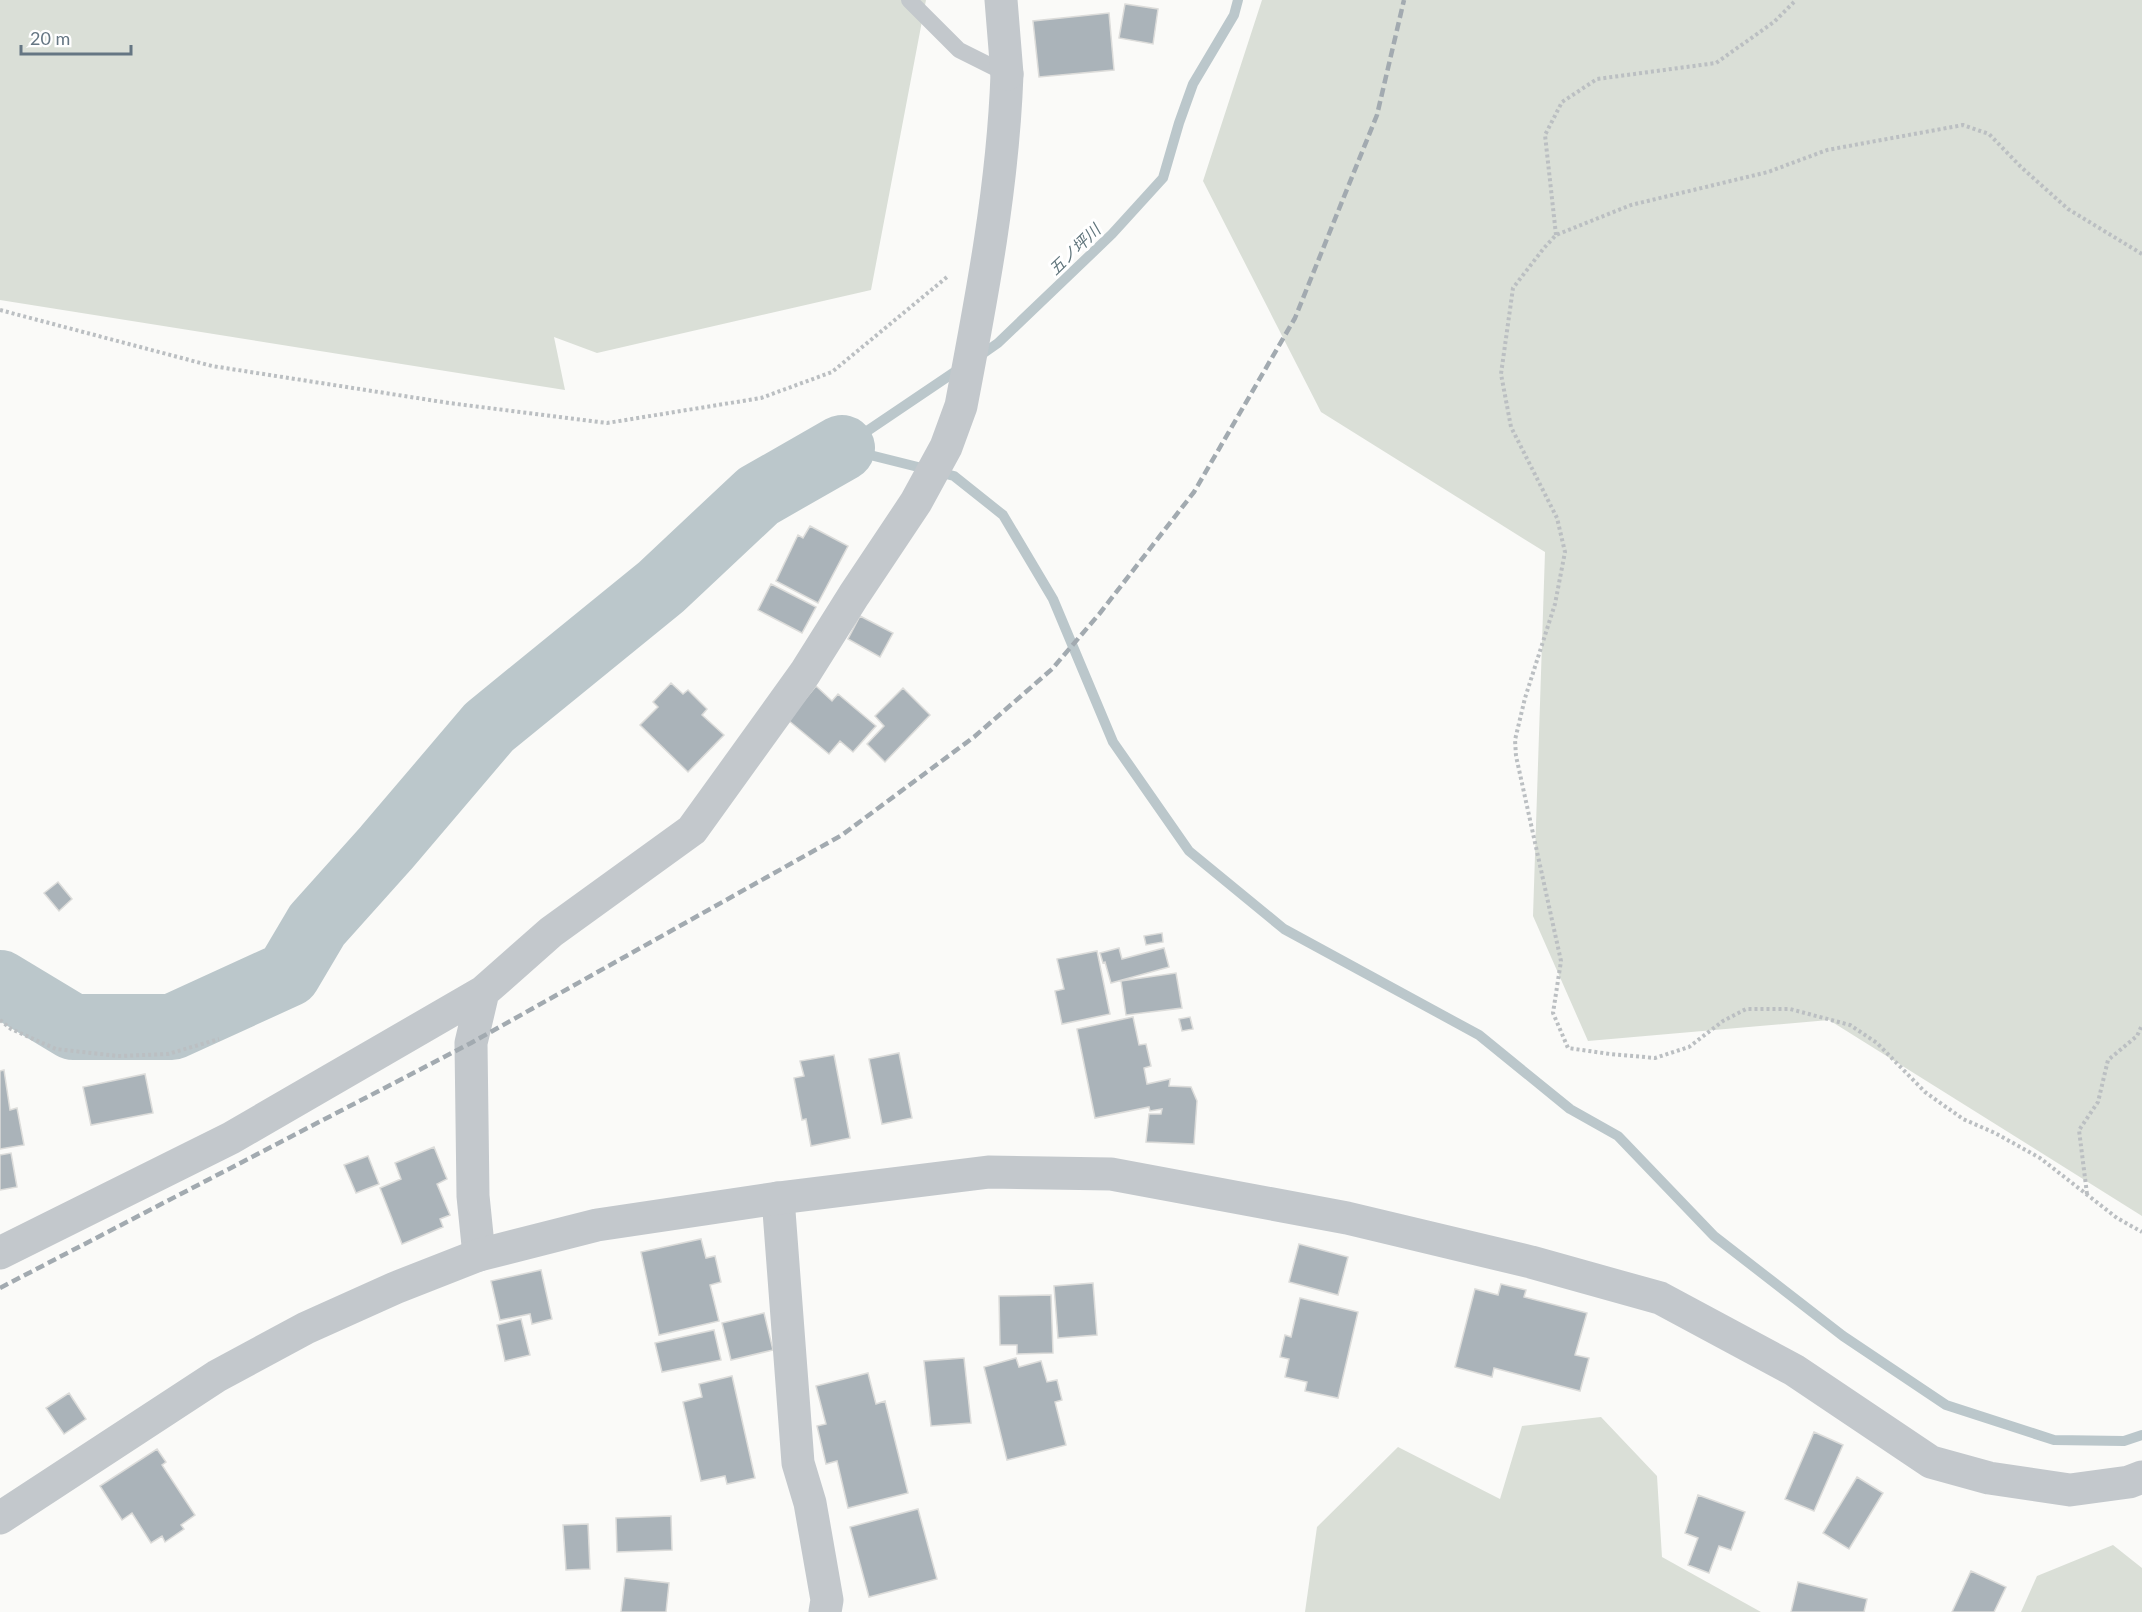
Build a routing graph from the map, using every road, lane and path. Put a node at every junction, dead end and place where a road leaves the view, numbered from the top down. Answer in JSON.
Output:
{"nodes":[{"id":1,"x":909,"y":0,"type":"edge"},
{"id":2,"x":1001,"y":0,"type":"edge"},
{"id":3,"x":1796,"y":0,"type":"edge"},
{"id":4,"x":1007,"y":74,"type":"junction"},
{"id":5,"x":1556,"y":235,"type":"junction"},
{"id":6,"x":990,"y":242,"type":"junction"},
{"id":7,"x":2142,"y":254,"type":"edge"},
{"id":8,"x":0,"y":310,"type":"edge"},
{"id":9,"x":483,"y":992,"type":"junction"},
{"id":10,"x":0,"y":1020,"type":"edge"},
{"id":11,"x":2142,"y":1025,"type":"edge"},
{"id":12,"x":219,"y":1039,"type":"dead end"},
{"id":13,"x":2087,"y":1194,"type":"junction"},
{"id":14,"x":778,"y":1198,"type":"junction"},
{"id":15,"x":2142,"y":1232,"type":"edge"},
{"id":16,"x":0,"y":1253,"type":"edge"},
{"id":17,"x":479,"y":1255,"type":"junction"},
{"id":18,"x":2142,"y":1477,"type":"edge"},
{"id":19,"x":0,"y":1518,"type":"edge"},
{"id":20,"x":825,"y":1612,"type":"edge"}],
"edges":[{"from":1,"to":4,"type":"lane"},
{"from":2,"to":4,"type":"street"},
{"from":3,"to":5,"type":"path"},
{"from":4,"to":6,"type":"street"},
{"from":5,"to":7,"type":"path"},
{"from":5,"to":13,"type":"path"},
{"from":6,"to":8,"type":"path"},
{"from":6,"to":9,"type":"street"},
{"from":9,"to":16,"type":"street"},
{"from":9,"to":17,"type":"street"},
{"from":10,"to":12,"type":"path"},
{"from":11,"to":13,"type":"path"},
{"from":13,"to":15,"type":"path"},
{"from":14,"to":17,"type":"street"},
{"from":14,"to":18,"type":"street"},
{"from":14,"to":20,"type":"street"},
{"from":17,"to":19,"type":"street"}]}
